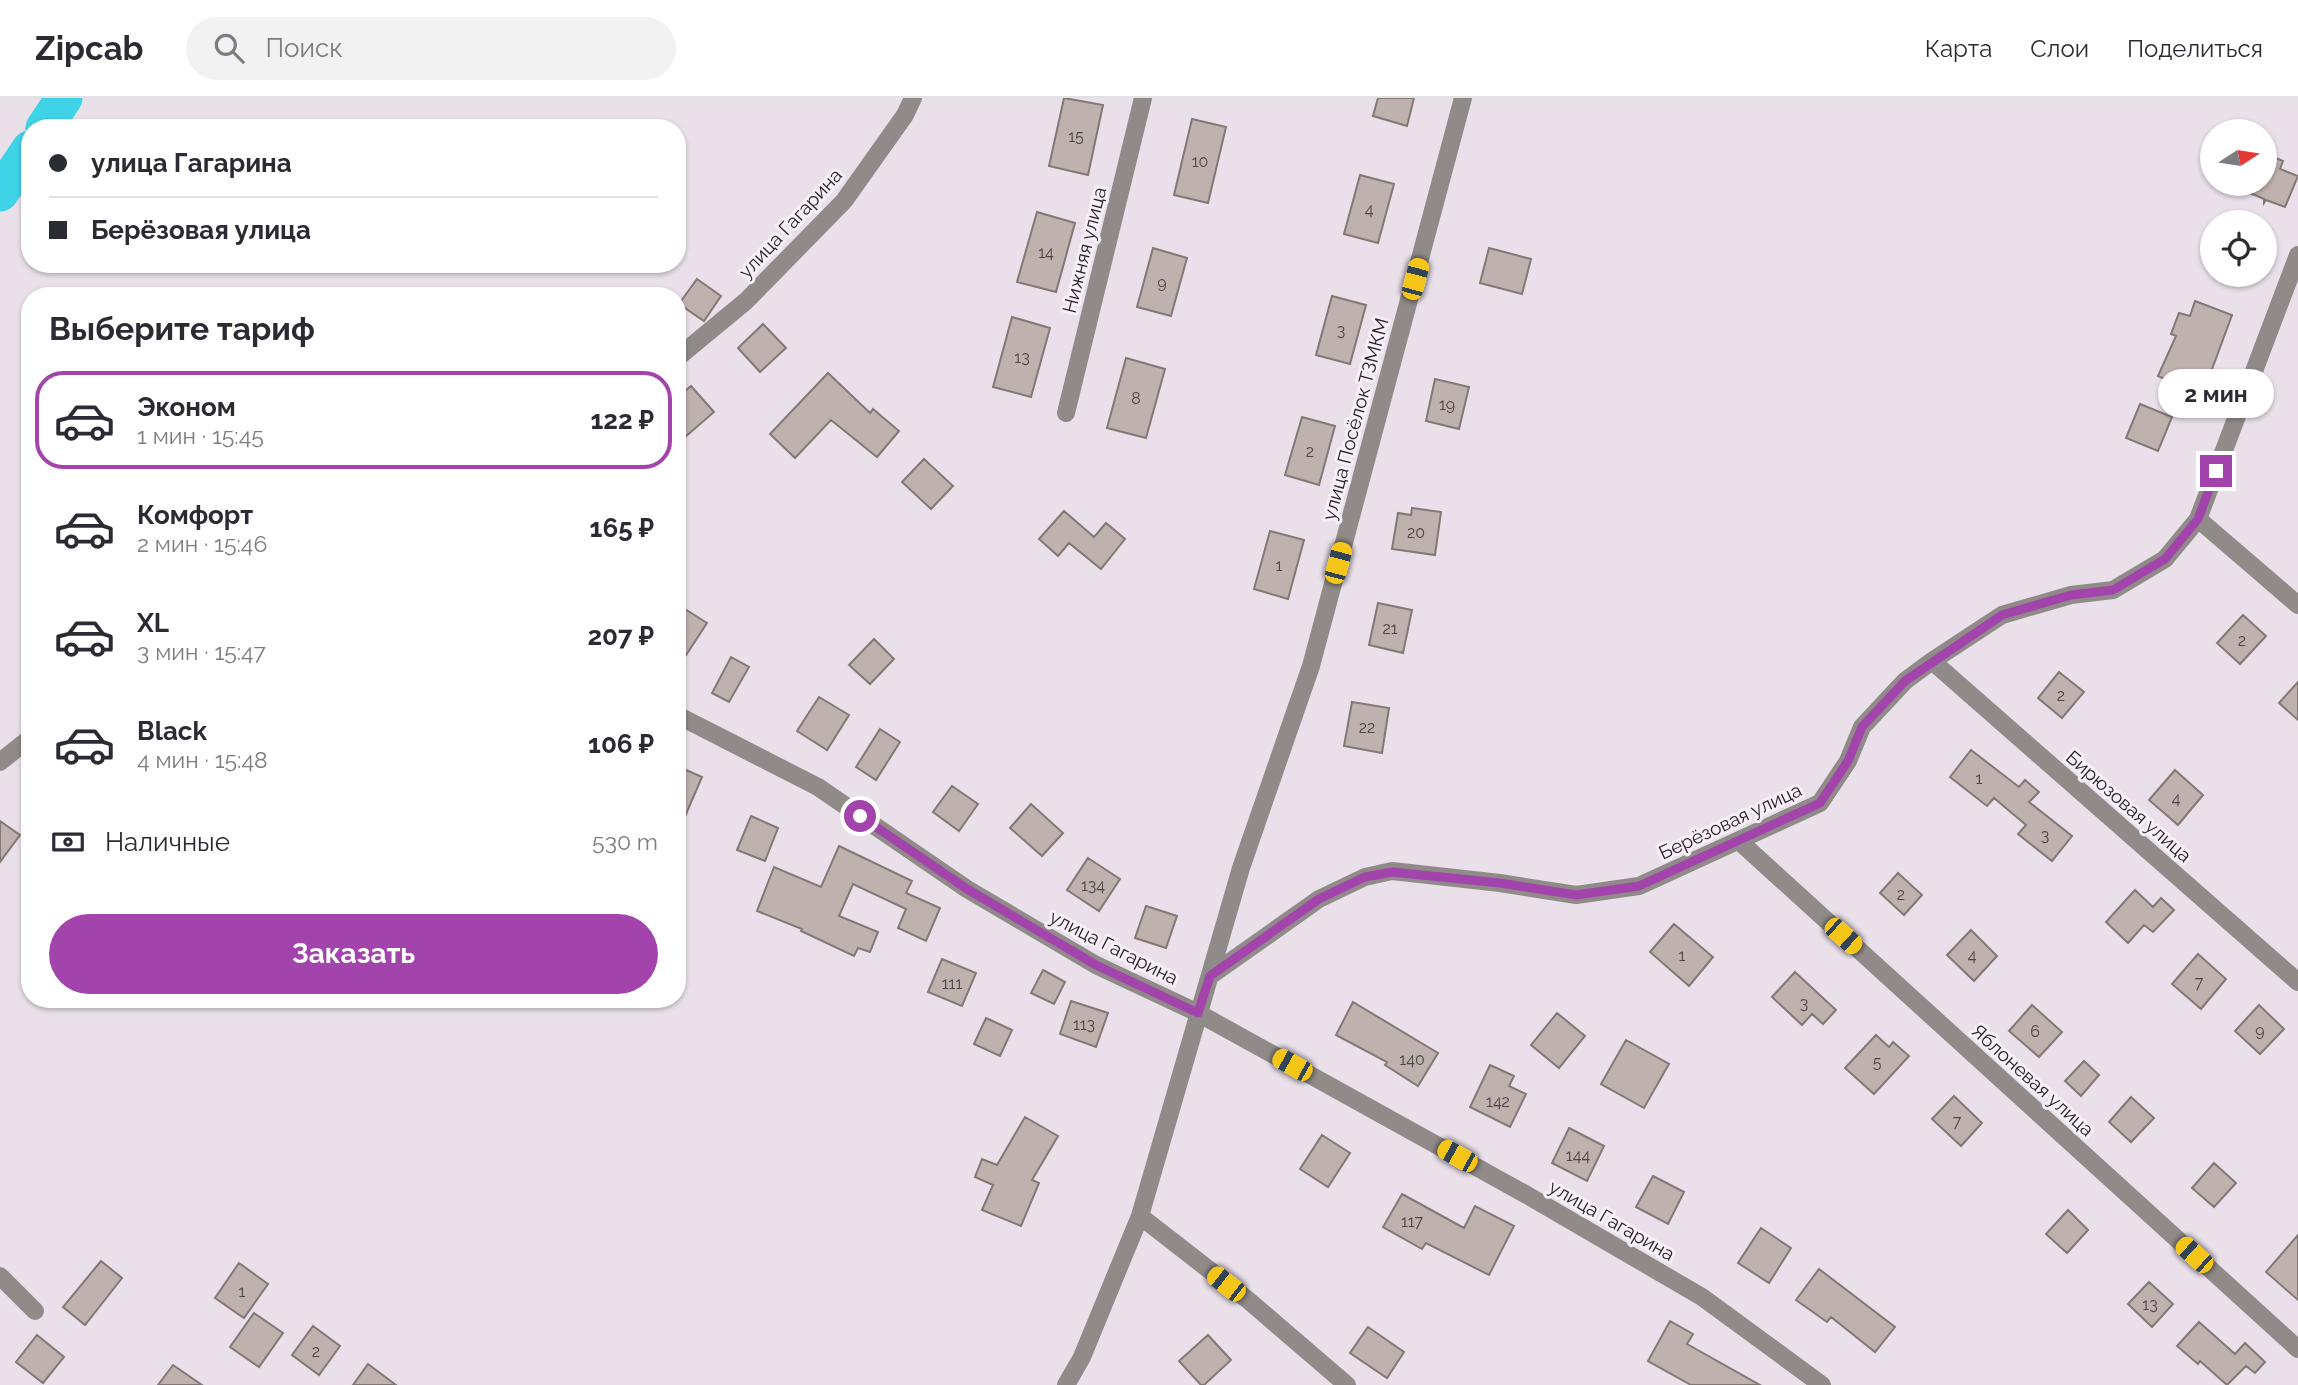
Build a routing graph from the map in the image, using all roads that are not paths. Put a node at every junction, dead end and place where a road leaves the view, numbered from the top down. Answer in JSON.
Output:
{"nodes":[{"id":1,"x":913,"y":98,"type":"edge"},
{"id":2,"x":1143,"y":98,"type":"edge"},
{"id":3,"x":1463,"y":98,"type":"edge"},
{"id":4,"x":2298,"y":255,"type":"edge"},
{"id":5,"x":686,"y":351,"type":"edge"},
{"id":6,"x":1066,"y":413,"type":"dead end"},
{"id":7,"x":2198,"y":519,"type":"junction"},
{"id":8,"x":2298,"y":605,"type":"edge"},
{"id":9,"x":1932,"y":661,"type":"junction"},
{"id":10,"x":686,"y":720,"type":"edge"},
{"id":11,"x":21,"y":745,"type":"edge"},
{"id":12,"x":0,"y":762,"type":"edge"},
{"id":13,"x":1739,"y":841,"type":"junction"},
{"id":14,"x":1210,"y":976,"type":"junction"},
{"id":15,"x":2298,"y":982,"type":"edge"},
{"id":16,"x":1198,"y":1013,"type":"junction"},
{"id":17,"x":1140,"y":1216,"type":"junction"},
{"id":18,"x":0,"y":1276,"type":"edge"},
{"id":19,"x":35,"y":1311,"type":"dead end"},
{"id":20,"x":2298,"y":1349,"type":"edge"},
{"id":21,"x":1066,"y":1385,"type":"edge"},
{"id":22,"x":1347,"y":1385,"type":"edge"},
{"id":23,"x":1822,"y":1385,"type":"edge"}],
"edges":[{"from":1,"to":5,"type":"street","name":"улица Гагарина"},
{"from":2,"to":6,"type":"street","name":"Нижняя улица"},
{"from":3,"to":14,"type":"street","name":"улица Посёлок ТЗМКМ"},
{"from":4,"to":7,"type":"street","name":"Берёзовая улица"},
{"from":7,"to":8,"type":"street"},
{"from":7,"to":9,"type":"street","name":"Берёзовая улица"},
{"from":9,"to":13,"type":"street","name":"Берёзовая улица"},
{"from":9,"to":15,"type":"street","name":"Бирюзовая улица"},
{"from":10,"to":16,"type":"street","name":"улица Гагарина"},
{"from":11,"to":12,"type":"street"},
{"from":13,"to":14,"type":"street","name":"Берёзовая улица"},
{"from":13,"to":20,"type":"street","name":"Яблоневая улица"},
{"from":14,"to":16,"type":"street","name":"улица Посёлок ТЗМКМ"},
{"from":16,"to":17,"type":"street","name":"улица Посёлок ТЗМКМ"},
{"from":16,"to":23,"type":"street","name":"улица Гагарина"},
{"from":17,"to":21,"type":"street","name":"улица Посёлок ТЗМКМ"},
{"from":17,"to":22,"type":"street"},
{"from":18,"to":19,"type":"street"}]}
